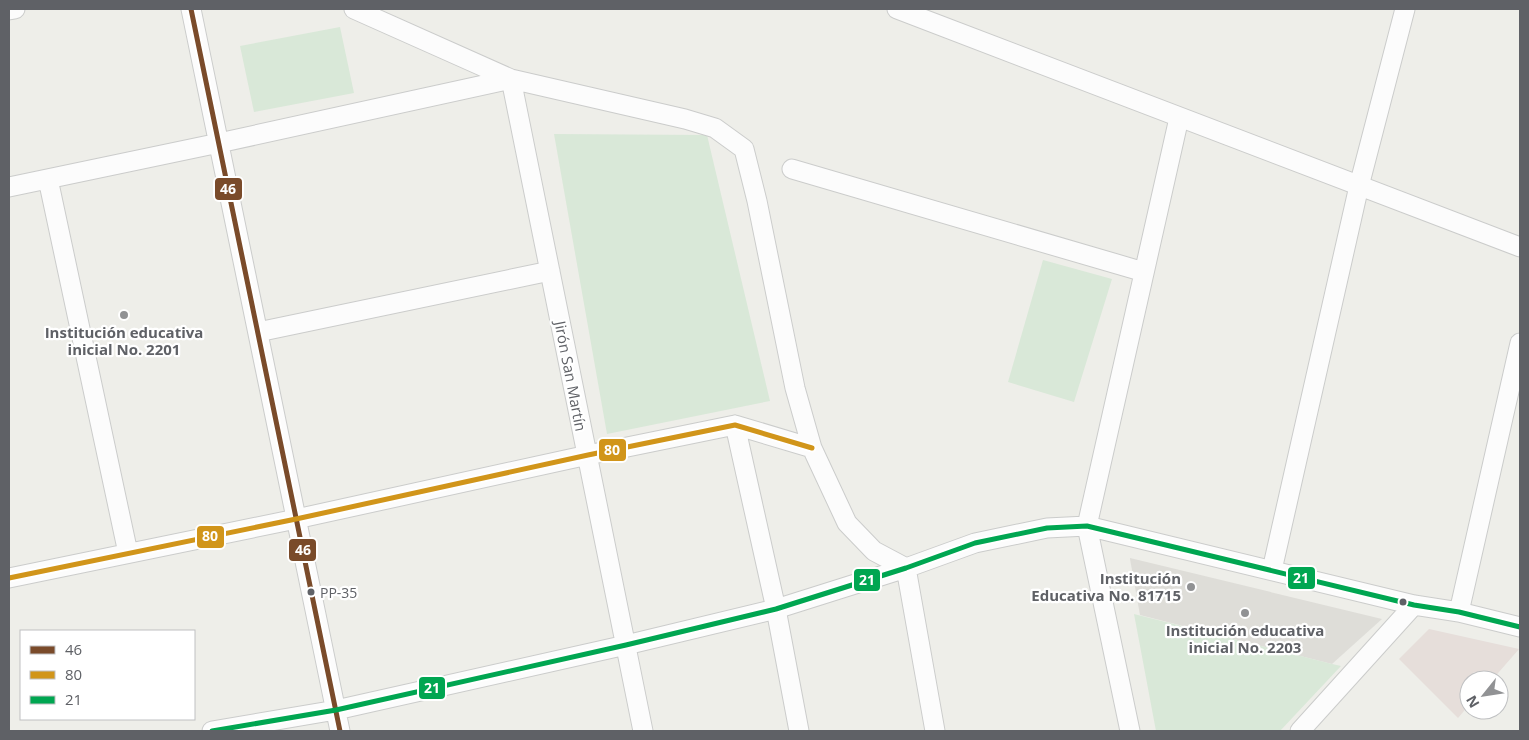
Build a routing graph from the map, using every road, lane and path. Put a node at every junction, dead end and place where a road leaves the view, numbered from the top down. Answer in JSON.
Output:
{"nodes":[{"id":1,"x":15,"y":9,"type":"edge"},
{"id":2,"x":191,"y":9,"type":"edge"},
{"id":3,"x":354,"y":9,"type":"edge"},
{"id":4,"x":897,"y":9,"type":"edge"},
{"id":5,"x":1405,"y":9,"type":"edge"},
{"id":6,"x":9,"y":10,"type":"edge"},
{"id":7,"x":511,"y":79,"type":"junction"},
{"id":8,"x":1179,"y":118,"type":"junction"},
{"id":9,"x":219,"y":143,"type":"junction"},
{"id":10,"x":792,"y":169,"type":"dead end"},
{"id":11,"x":48,"y":179,"type":"junction"},
{"id":12,"x":1359,"y":186,"type":"junction"},
{"id":13,"x":9,"y":187,"type":"edge"},
{"id":14,"x":1520,"y":247,"type":"edge"},
{"id":15,"x":550,"y":271,"type":"junction"},
{"id":16,"x":1144,"y":272,"type":"junction"},
{"id":17,"x":258,"y":332,"type":"junction"},
{"id":18,"x":1520,"y":342,"type":"edge"},
{"id":19,"x":735,"y":425,"type":"junction"},
{"id":20,"x":812,"y":448,"type":"junction"},
{"id":21,"x":588,"y":455,"type":"junction"},
{"id":22,"x":296,"y":519,"type":"junction"},
{"id":23,"x":1087,"y":526,"type":"junction"},
{"id":24,"x":128,"y":553,"type":"junction"},
{"id":25,"x":906,"y":568,"type":"junction"},
{"id":26,"x":1272,"y":570,"type":"junction"},
{"id":27,"x":9,"y":578,"type":"edge"},
{"id":28,"x":1414,"y":605,"type":"junction"},
{"id":29,"x":776,"y":609,"type":"junction"},
{"id":30,"x":1459,"y":612,"type":"junction"},
{"id":31,"x":1520,"y":627,"type":"edge"},
{"id":32,"x":626,"y":645,"type":"junction"},
{"id":33,"x":336,"y":710,"type":"junction"},
{"id":34,"x":212,"y":731,"type":"edge"},
{"id":35,"x":340,"y":731,"type":"edge"},
{"id":36,"x":643,"y":731,"type":"edge"},
{"id":37,"x":799,"y":731,"type":"edge"},
{"id":38,"x":935,"y":731,"type":"edge"},
{"id":39,"x":1130,"y":731,"type":"edge"},
{"id":40,"x":1300,"y":731,"type":"edge"}],
"edges":[{"from":1,"to":6,"type":"street"},
{"from":2,"to":9,"type":"street"},
{"from":3,"to":7,"type":"street"},
{"from":4,"to":8,"type":"street"},
{"from":5,"to":12,"type":"street"},
{"from":7,"to":9,"type":"street"},
{"from":7,"to":15,"type":"street","name":"Jirón San Martín"},
{"from":7,"to":20,"type":"street"},
{"from":8,"to":12,"type":"street"},
{"from":8,"to":16,"type":"street"},
{"from":9,"to":11,"type":"street"},
{"from":9,"to":17,"type":"street"},
{"from":10,"to":16,"type":"street"},
{"from":11,"to":13,"type":"street"},
{"from":11,"to":24,"type":"street"},
{"from":12,"to":14,"type":"street"},
{"from":12,"to":26,"type":"street"},
{"from":15,"to":17,"type":"street"},
{"from":15,"to":21,"type":"street","name":"Jirón San Martín"},
{"from":16,"to":23,"type":"street"},
{"from":17,"to":22,"type":"street"},
{"from":18,"to":30,"type":"street"},
{"from":19,"to":20,"type":"street"},
{"from":19,"to":21,"type":"street"},
{"from":19,"to":29,"type":"street"},
{"from":20,"to":25,"type":"street"},
{"from":21,"to":22,"type":"street"},
{"from":21,"to":32,"type":"street","name":"Jirón San Martín"},
{"from":22,"to":24,"type":"street"},
{"from":22,"to":33,"type":"street"},
{"from":23,"to":25,"type":"street"},
{"from":23,"to":26,"type":"street"},
{"from":23,"to":39,"type":"street"},
{"from":24,"to":27,"type":"street"},
{"from":25,"to":29,"type":"street"},
{"from":25,"to":38,"type":"street"},
{"from":26,"to":28,"type":"street"},
{"from":28,"to":30,"type":"street"},
{"from":28,"to":40,"type":"street"},
{"from":29,"to":32,"type":"street"},
{"from":29,"to":37,"type":"street"},
{"from":30,"to":31,"type":"street"},
{"from":32,"to":33,"type":"street"},
{"from":32,"to":36,"type":"street","name":"Jirón San Martín"},
{"from":33,"to":34,"type":"street"},
{"from":33,"to":35,"type":"street"}]}
